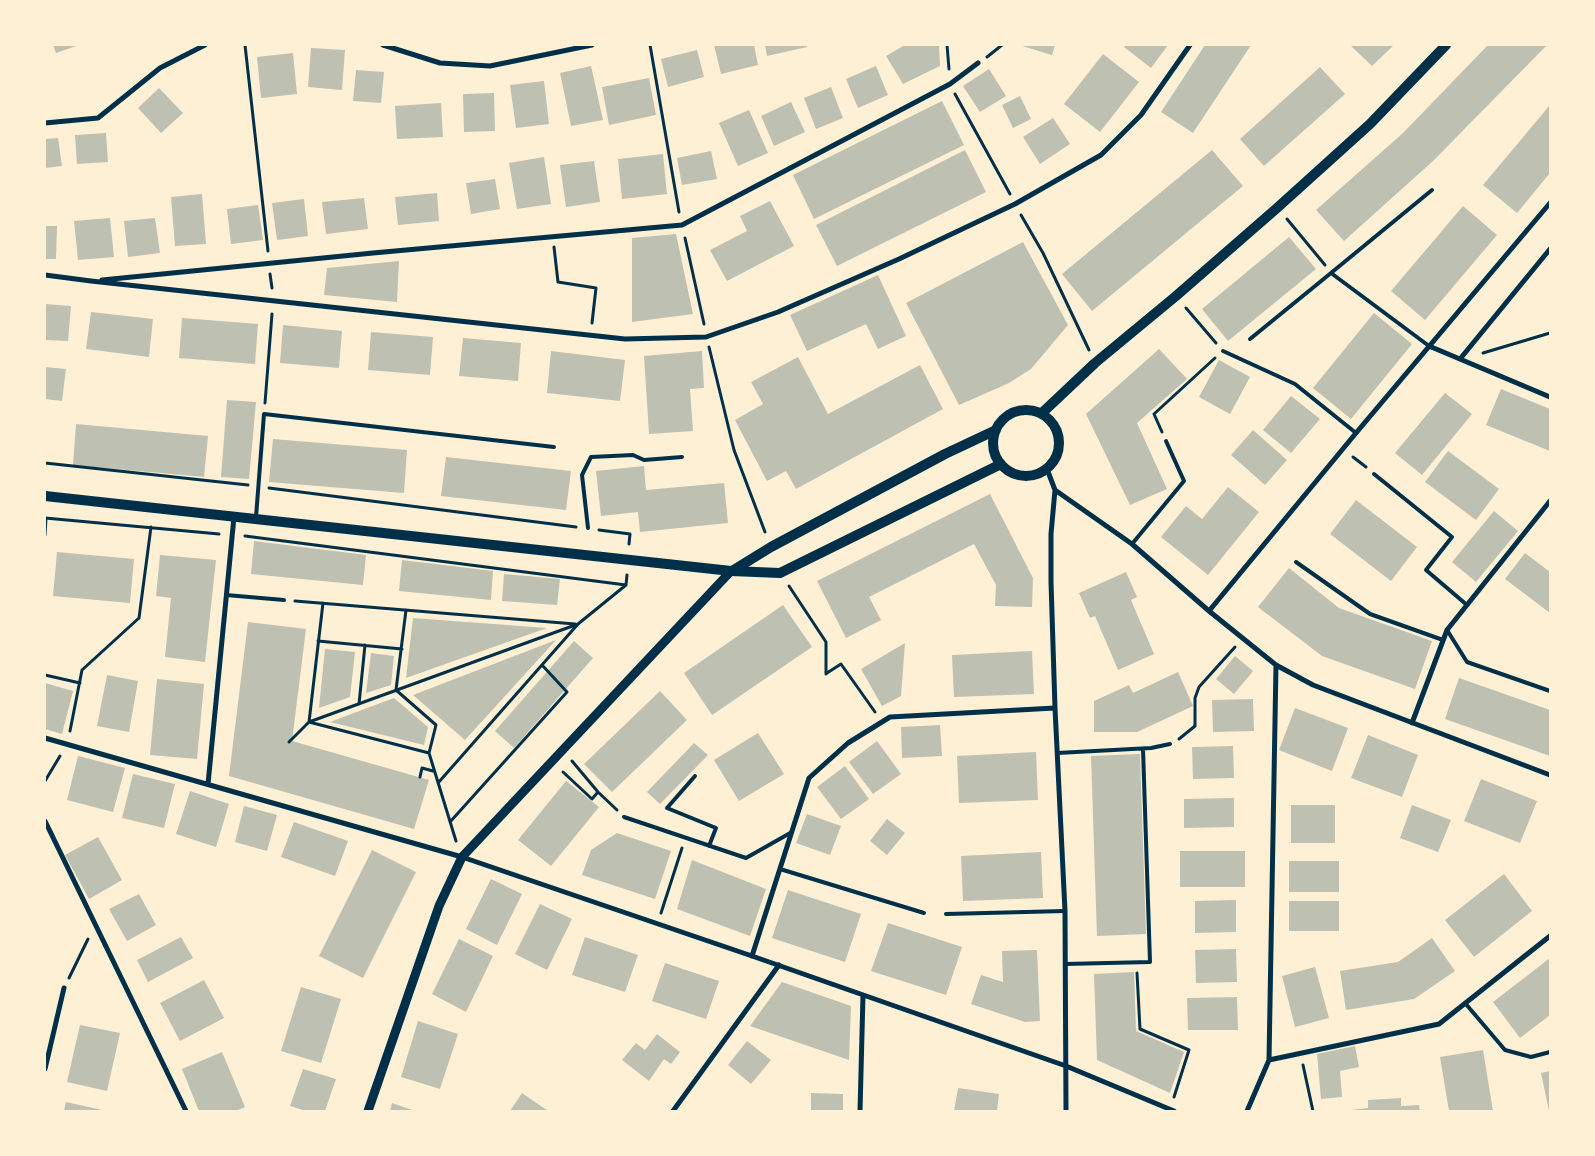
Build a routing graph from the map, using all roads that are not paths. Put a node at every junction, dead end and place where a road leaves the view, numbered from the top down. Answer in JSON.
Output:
{"nodes":[{"id":1,"x":206,"y":45,"type":"edge"},
{"id":2,"x":383,"y":45,"type":"edge"},
{"id":3,"x":592,"y":45,"type":"edge"},
{"id":4,"x":1190,"y":45,"type":"edge"},
{"id":5,"x":1446,"y":45,"type":"edge"},
{"id":6,"x":978,"y":63,"type":"road end"},
{"id":7,"x":45,"y":123,"type":"edge"},
{"id":8,"x":1432,"y":190,"type":"dead end"},
{"id":9,"x":1550,"y":203,"type":"edge"},
{"id":10,"x":1550,"y":249,"type":"edge"},
{"id":11,"x":1331,"y":273,"type":"junction"},
{"id":12,"x":45,"y":275,"type":"edge"},
{"id":13,"x":91,"y":281,"type":"junction"},
{"id":14,"x":1250,"y":339,"type":"dead end"},
{"id":15,"x":1429,"y":346,"type":"junction"},
{"id":16,"x":1223,"y":351,"type":"road end"},
{"id":17,"x":1460,"y":360,"type":"junction"},
{"id":18,"x":1550,"y":397,"type":"edge"},
{"id":19,"x":1042,"y":413,"type":"junction"},
{"id":20,"x":996,"y":430,"type":"junction"},
{"id":21,"x":1356,"y":433,"type":"junction"},
{"id":22,"x":1166,"y":441,"type":"road end"},
{"id":23,"x":554,"y":447,"type":"dead end"},
{"id":24,"x":682,"y":457,"type":"dead end"},
{"id":25,"x":1001,"y":464,"type":"junction"},
{"id":26,"x":1047,"y":469,"type":"junction"},
{"id":27,"x":1374,"y":474,"type":"road end"},
{"id":28,"x":1055,"y":490,"type":"junction"},
{"id":29,"x":45,"y":496,"type":"edge"},
{"id":30,"x":1550,"y":501,"type":"edge"},
{"id":31,"x":234,"y":517,"type":"junction"},
{"id":32,"x":256,"y":519,"type":"junction"},
{"id":33,"x":588,"y":528,"type":"road end"},
{"id":34,"x":1132,"y":544,"type":"junction"},
{"id":35,"x":1296,"y":562,"type":"dead end"},
{"id":36,"x":731,"y":571,"type":"junction"},
{"id":37,"x":226,"y":595,"type":"junction"},
{"id":38,"x":284,"y":600,"type":"road end"},
{"id":39,"x":1467,"y":604,"type":"junction"},
{"id":40,"x":1209,"y":611,"type":"junction"},
{"id":41,"x":1447,"y":630,"type":"junction"},
{"id":42,"x":1443,"y":640,"type":"junction"},
{"id":43,"x":1276,"y":665,"type":"junction"},
{"id":44,"x":1550,"y":691,"type":"edge"},
{"id":45,"x":1055,"y":708,"type":"junction"},
{"id":46,"x":1412,"y":723,"type":"junction"},
{"id":47,"x":45,"y":738,"type":"edge"},
{"id":48,"x":1170,"y":744,"type":"road end"},
{"id":49,"x":1143,"y":748,"type":"junction"},
{"id":50,"x":1057,"y":754,"type":"junction"},
{"id":51,"x":1550,"y":775,"type":"edge"},
{"id":52,"x":695,"y":776,"type":"dead end"},
{"id":53,"x":208,"y":784,"type":"junction"},
{"id":54,"x":624,"y":817,"type":"road end"},
{"id":55,"x":45,"y":821,"type":"edge"},
{"id":56,"x":792,"y":832,"type":"junction"},
{"id":57,"x":709,"y":846,"type":"junction"},
{"id":58,"x":462,"y":857,"type":"junction"},
{"id":59,"x":780,"y":869,"type":"junction"},
{"id":60,"x":1065,"y":911,"type":"junction"},
{"id":61,"x":924,"y":913,"type":"dead end"},
{"id":62,"x":946,"y":914,"type":"dead end"},
{"id":63,"x":1550,"y":936,"type":"edge"},
{"id":64,"x":752,"y":956,"type":"junction"},
{"id":65,"x":1065,"y":964,"type":"junction"},
{"id":66,"x":779,"y":965,"type":"junction"},
{"id":67,"x":64,"y":988,"type":"road end"},
{"id":68,"x":863,"y":995,"type":"junction"},
{"id":69,"x":1465,"y":1003,"type":"junction"},
{"id":70,"x":1550,"y":1052,"type":"edge"},
{"id":71,"x":1270,"y":1060,"type":"junction"},
{"id":72,"x":1066,"y":1066,"type":"junction"},
{"id":73,"x":45,"y":1069,"type":"edge"},
{"id":74,"x":186,"y":1111,"type":"edge"},
{"id":75,"x":368,"y":1111,"type":"edge"},
{"id":76,"x":673,"y":1111,"type":"edge"},
{"id":77,"x":860,"y":1111,"type":"edge"},
{"id":78,"x":1066,"y":1111,"type":"edge"},
{"id":79,"x":1174,"y":1111,"type":"edge"},
{"id":80,"x":1247,"y":1111,"type":"edge"}],
"edges":[{"from":1,"to":7,"type":"street"},
{"from":2,"to":3,"type":"street"},
{"from":4,"to":13,"type":"street"},
{"from":5,"to":19,"type":"main road"},
{"from":6,"to":13,"type":"street"},
{"from":8,"to":11,"type":"lane"},
{"from":9,"to":15,"type":"street"},
{"from":10,"to":17,"type":"street"},
{"from":11,"to":14,"type":"lane"},
{"from":11,"to":15,"type":"lane"},
{"from":12,"to":13,"type":"street"},
{"from":15,"to":17,"type":"street"},
{"from":15,"to":21,"type":"street"},
{"from":16,"to":21,"type":"lane"},
{"from":17,"to":18,"type":"street"},
{"from":19,"to":20,"type":"main road"},
{"from":19,"to":26,"type":"main road"},
{"from":20,"to":25,"type":"main road"},
{"from":20,"to":36,"type":"main road"},
{"from":21,"to":40,"type":"street"},
{"from":22,"to":34,"type":"lane"},
{"from":23,"to":32,"type":"lane"},
{"from":24,"to":33,"type":"lane"},
{"from":25,"to":26,"type":"main road"},
{"from":25,"to":36,"type":"main road"},
{"from":26,"to":28,"type":"street"},
{"from":27,"to":39,"type":"lane"},
{"from":28,"to":34,"type":"street"},
{"from":28,"to":45,"type":"street"},
{"from":29,"to":31,"type":"main road"},
{"from":30,"to":39,"type":"street"},
{"from":31,"to":32,"type":"main road"},
{"from":31,"to":37,"type":"street"},
{"from":32,"to":36,"type":"main road"},
{"from":34,"to":40,"type":"street"},
{"from":35,"to":42,"type":"lane"},
{"from":36,"to":58,"type":"street"},
{"from":37,"to":38,"type":"lane"},
{"from":37,"to":53,"type":"street"},
{"from":39,"to":41,"type":"street"},
{"from":40,"to":43,"type":"street"},
{"from":41,"to":42,"type":"street"},
{"from":41,"to":44,"type":"lane"},
{"from":42,"to":46,"type":"street"},
{"from":43,"to":46,"type":"street"},
{"from":43,"to":71,"type":"street"},
{"from":45,"to":50,"type":"street"},
{"from":45,"to":56,"type":"street"},
{"from":46,"to":51,"type":"street"},
{"from":47,"to":53,"type":"street"},
{"from":48,"to":49,"type":"lane"},
{"from":49,"to":50,"type":"lane"},
{"from":49,"to":65,"type":"lane"},
{"from":50,"to":60,"type":"street"},
{"from":52,"to":57,"type":"lane"},
{"from":53,"to":58,"type":"street"},
{"from":54,"to":57,"type":"lane"},
{"from":55,"to":74,"type":"street"},
{"from":56,"to":57,"type":"lane"},
{"from":56,"to":59,"type":"street"},
{"from":58,"to":64,"type":"street"},
{"from":58,"to":75,"type":"street"},
{"from":59,"to":61,"type":"lane"},
{"from":59,"to":64,"type":"street"},
{"from":60,"to":62,"type":"lane"},
{"from":60,"to":65,"type":"street"},
{"from":63,"to":69,"type":"street"},
{"from":64,"to":66,"type":"street"},
{"from":65,"to":72,"type":"street"},
{"from":66,"to":68,"type":"street"},
{"from":66,"to":76,"type":"street"},
{"from":67,"to":73,"type":"street"},
{"from":68,"to":72,"type":"street"},
{"from":68,"to":77,"type":"street"},
{"from":69,"to":70,"type":"lane"},
{"from":69,"to":71,"type":"street"},
{"from":71,"to":80,"type":"street"},
{"from":72,"to":78,"type":"street"},
{"from":72,"to":79,"type":"street"}]}
